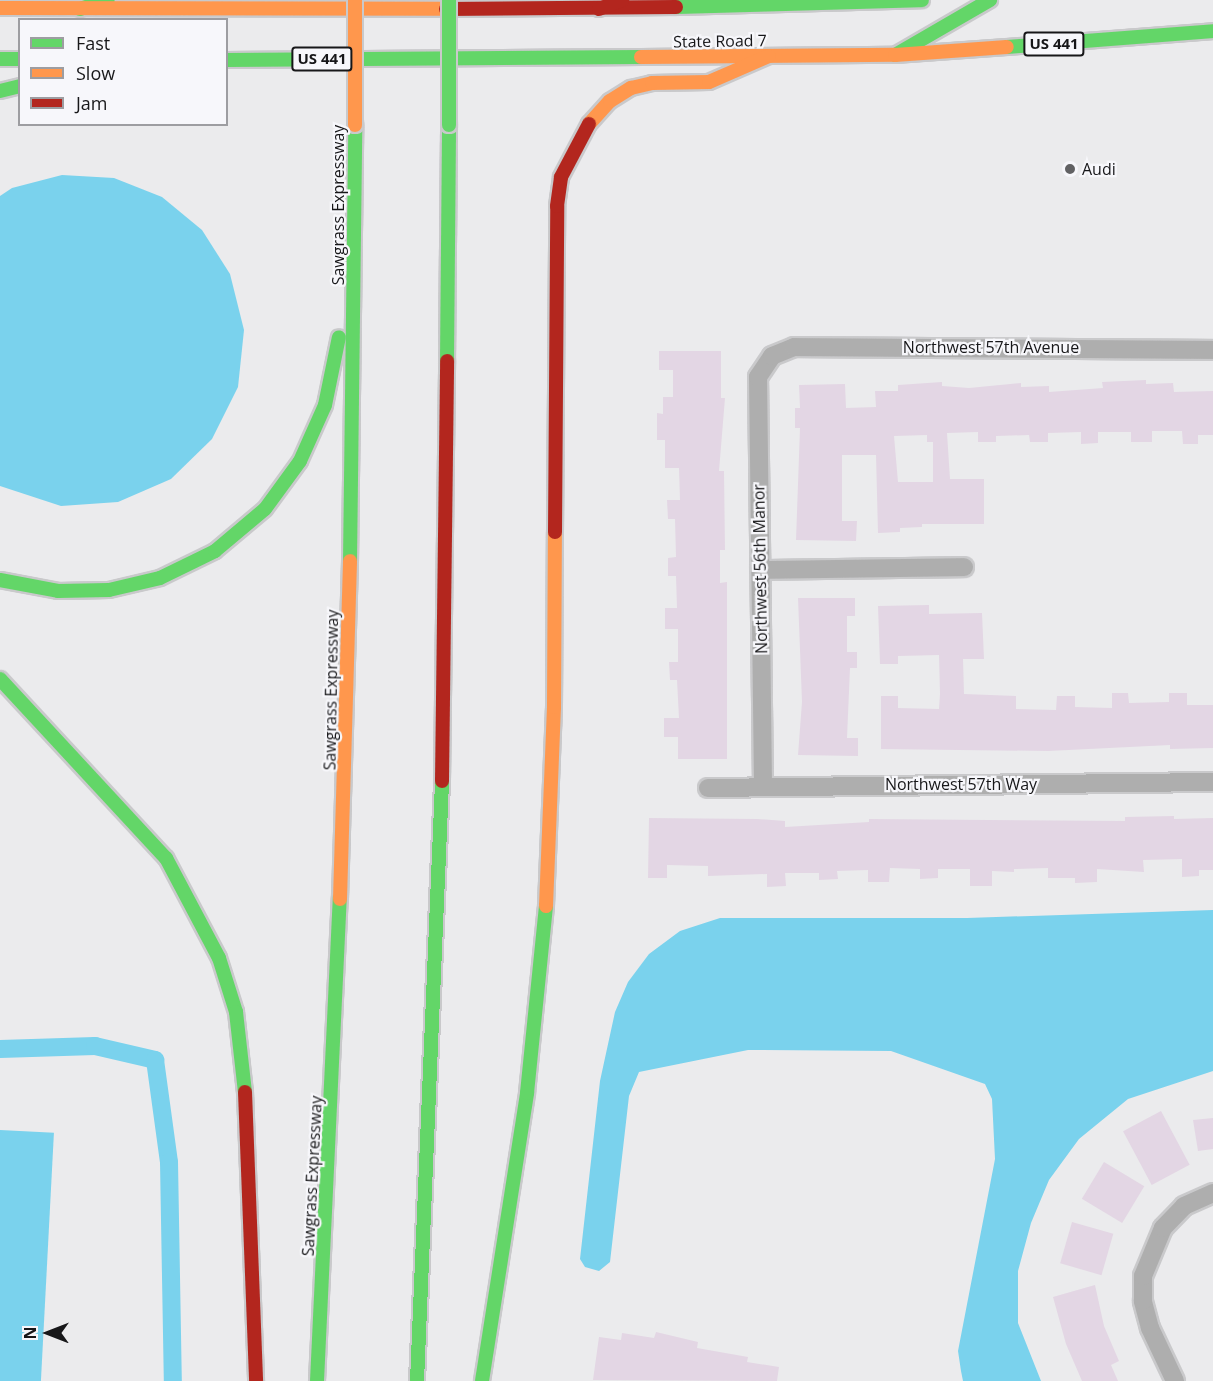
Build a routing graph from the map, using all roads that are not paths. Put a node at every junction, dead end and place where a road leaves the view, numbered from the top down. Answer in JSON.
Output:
{"nodes":[{"id":1,"x":108,"y":0,"type":"edge"},
{"id":2,"x":355,"y":0,"type":"edge"},
{"id":3,"x":448,"y":0,"type":"edge"},
{"id":4,"x":622,"y":0,"type":"edge"},
{"id":5,"x":922,"y":0,"type":"edge"},
{"id":6,"x":990,"y":0,"type":"edge"},
{"id":7,"x":0,"y":8,"type":"edge"},
{"id":8,"x":80,"y":9,"type":"junction"},
{"id":9,"x":599,"y":9,"type":"junction"},
{"id":10,"x":1213,"y":31,"type":"edge"},
{"id":11,"x":895,"y":55,"type":"junction"},
{"id":12,"x":769,"y":56,"type":"junction"},
{"id":13,"x":0,"y":59,"type":"edge"},
{"id":14,"x":18,"y":59,"type":"edge"},
{"id":15,"x":228,"y":60,"type":"edge"},
{"id":16,"x":18,"y":86,"type":"edge"},
{"id":17,"x":0,"y":91,"type":"edge"},
{"id":18,"x":355,"y":250,"type":"junction"},
{"id":19,"x":1213,"y":350,"type":"edge"},
{"id":20,"x":772,"y":356,"type":"joint"},
{"id":21,"x":964,"y":567,"type":"dead end"},
{"id":22,"x":760,"y":570,"type":"junction"},
{"id":23,"x":0,"y":580,"type":"edge"},
{"id":24,"x":0,"y":679,"type":"edge"},
{"id":25,"x":1213,"y":782,"type":"edge"},
{"id":26,"x":763,"y":785,"type":"junction"},
{"id":27,"x":708,"y":788,"type":"dead end"},
{"id":28,"x":1213,"y":1193,"type":"edge"},
{"id":29,"x":256,"y":1381,"type":"edge"},
{"id":30,"x":317,"y":1381,"type":"edge"},
{"id":31,"x":417,"y":1381,"type":"edge"},
{"id":32,"x":482,"y":1381,"type":"edge"},
{"id":33,"x":1175,"y":1381,"type":"edge"}],
"edges":[{"from":1,"to":8,"type":"main road"},
{"from":2,"to":18,"type":"main road","name":"Sawgrass Expressway","bridge":true},
{"from":3,"to":31,"type":"main road","bridge":true},
{"from":4,"to":9,"type":"main road"},
{"from":5,"to":9,"type":"main road","name":"State Road 7"},
{"from":6,"to":11,"type":"main road"},
{"from":7,"to":8,"type":"main road","name":"State Road 7"},
{"from":8,"to":9,"type":"main road","name":"State Road 7"},
{"from":10,"to":11,"type":"main road","name":"State Road 7","number":"US 441"},
{"from":11,"to":12,"type":"main road","name":"State Road 7","number":"US 441"},
{"from":12,"to":15,"type":"main road","name":"State Road 7","number":"US 441"},
{"from":12,"to":32,"type":"main road"},
{"from":13,"to":14,"type":"main road"},
{"from":16,"to":17,"type":"main road"},
{"from":18,"to":23,"type":"main road"},
{"from":18,"to":30,"type":"main road","name":"Sawgrass Expressway"},
{"from":19,"to":20,"type":"street","name":"Northwest 57th Avenue"},
{"from":20,"to":22,"type":"street","name":"Northwest 56th Manor"},
{"from":21,"to":22,"type":"street"},
{"from":22,"to":26,"type":"street","name":"Northwest 56th Manor"},
{"from":24,"to":29,"type":"main road"},
{"from":25,"to":26,"type":"street","name":"Northwest 57th Way"},
{"from":26,"to":27,"type":"street","name":"Northwest 57th Way"},
{"from":28,"to":33,"type":"street"}]}
